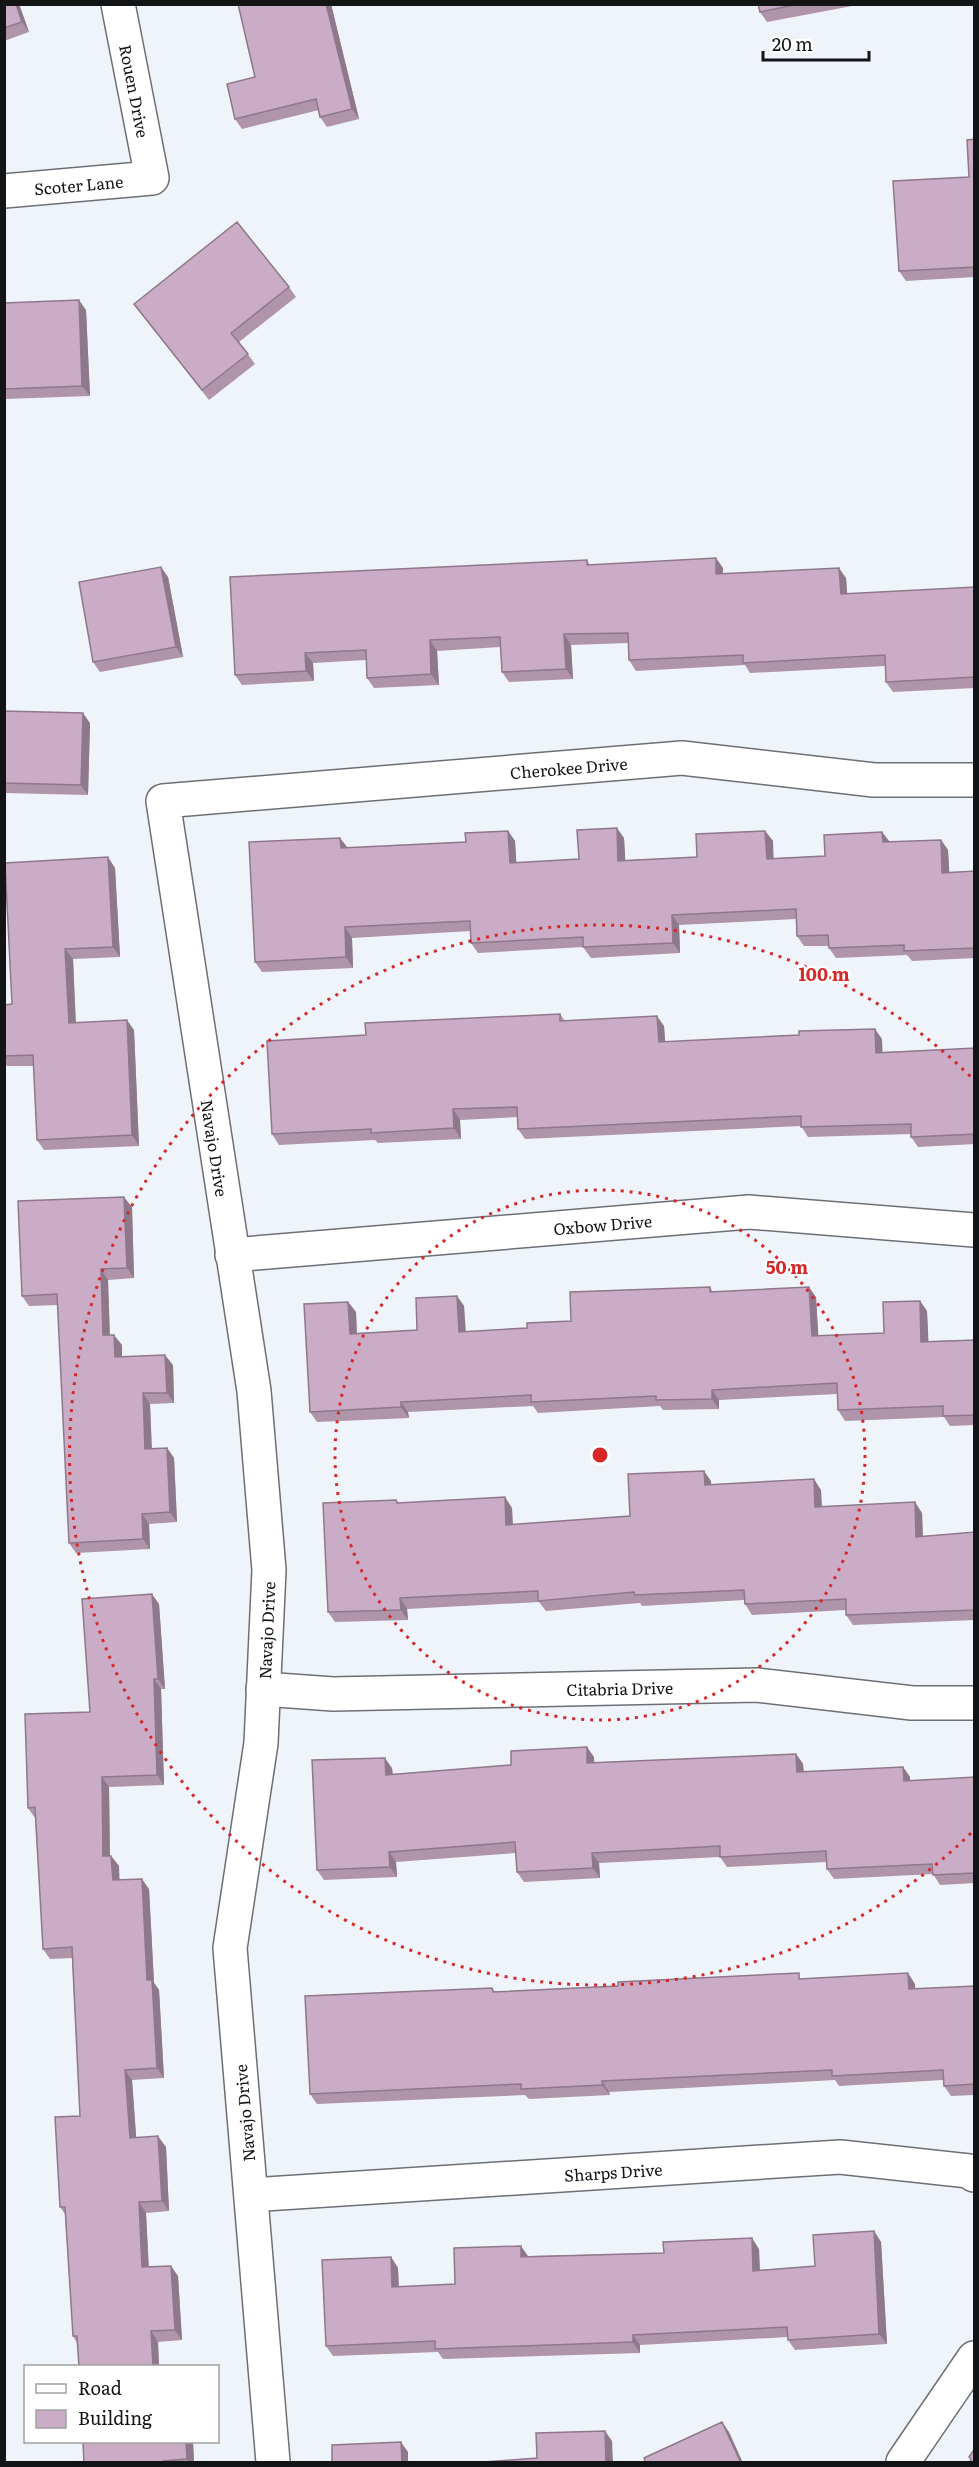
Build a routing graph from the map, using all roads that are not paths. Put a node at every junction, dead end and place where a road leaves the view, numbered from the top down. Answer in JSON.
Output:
{"nodes":[{"id":1,"x":118,"y":4,"type":"edge"},
{"id":2,"x":152,"y":178,"type":"joint"},
{"id":3,"x":4,"y":191,"type":"edge"},
{"id":4,"x":975,"y":780,"type":"edge"},
{"id":5,"x":163,"y":801,"type":"joint"},
{"id":6,"x":975,"y":1230,"type":"edge"},
{"id":7,"x":232,"y":1255,"type":"junction"},
{"id":8,"x":263,"y":1689,"type":"junction"},
{"id":9,"x":975,"y":1702,"type":"edge"},
{"id":10,"x":975,"y":2175,"type":"edge"},
{"id":11,"x":251,"y":2195,"type":"junction"},
{"id":12,"x":975,"y":2358,"type":"edge"},
{"id":13,"x":273,"y":2463,"type":"edge"},
{"id":14,"x":903,"y":2463,"type":"edge"}],
"edges":[{"from":1,"to":2,"type":"street","name":"Rouen Drive"},
{"from":2,"to":3,"type":"street","name":"Scoter Lane"},
{"from":4,"to":5,"type":"street","name":"Cherokee Drive"},
{"from":5,"to":7,"type":"street","name":"Navajo Drive"},
{"from":6,"to":7,"type":"street","name":"Oxbow Drive"},
{"from":7,"to":8,"type":"street","name":"Navajo Drive"},
{"from":8,"to":9,"type":"street","name":"Citabria Drive"},
{"from":8,"to":11,"type":"street","name":"Navajo Drive"},
{"from":10,"to":11,"type":"street","name":"Sharps Drive"},
{"from":11,"to":13,"type":"street","name":"Navajo Drive"},
{"from":12,"to":14,"type":"street"}]}
